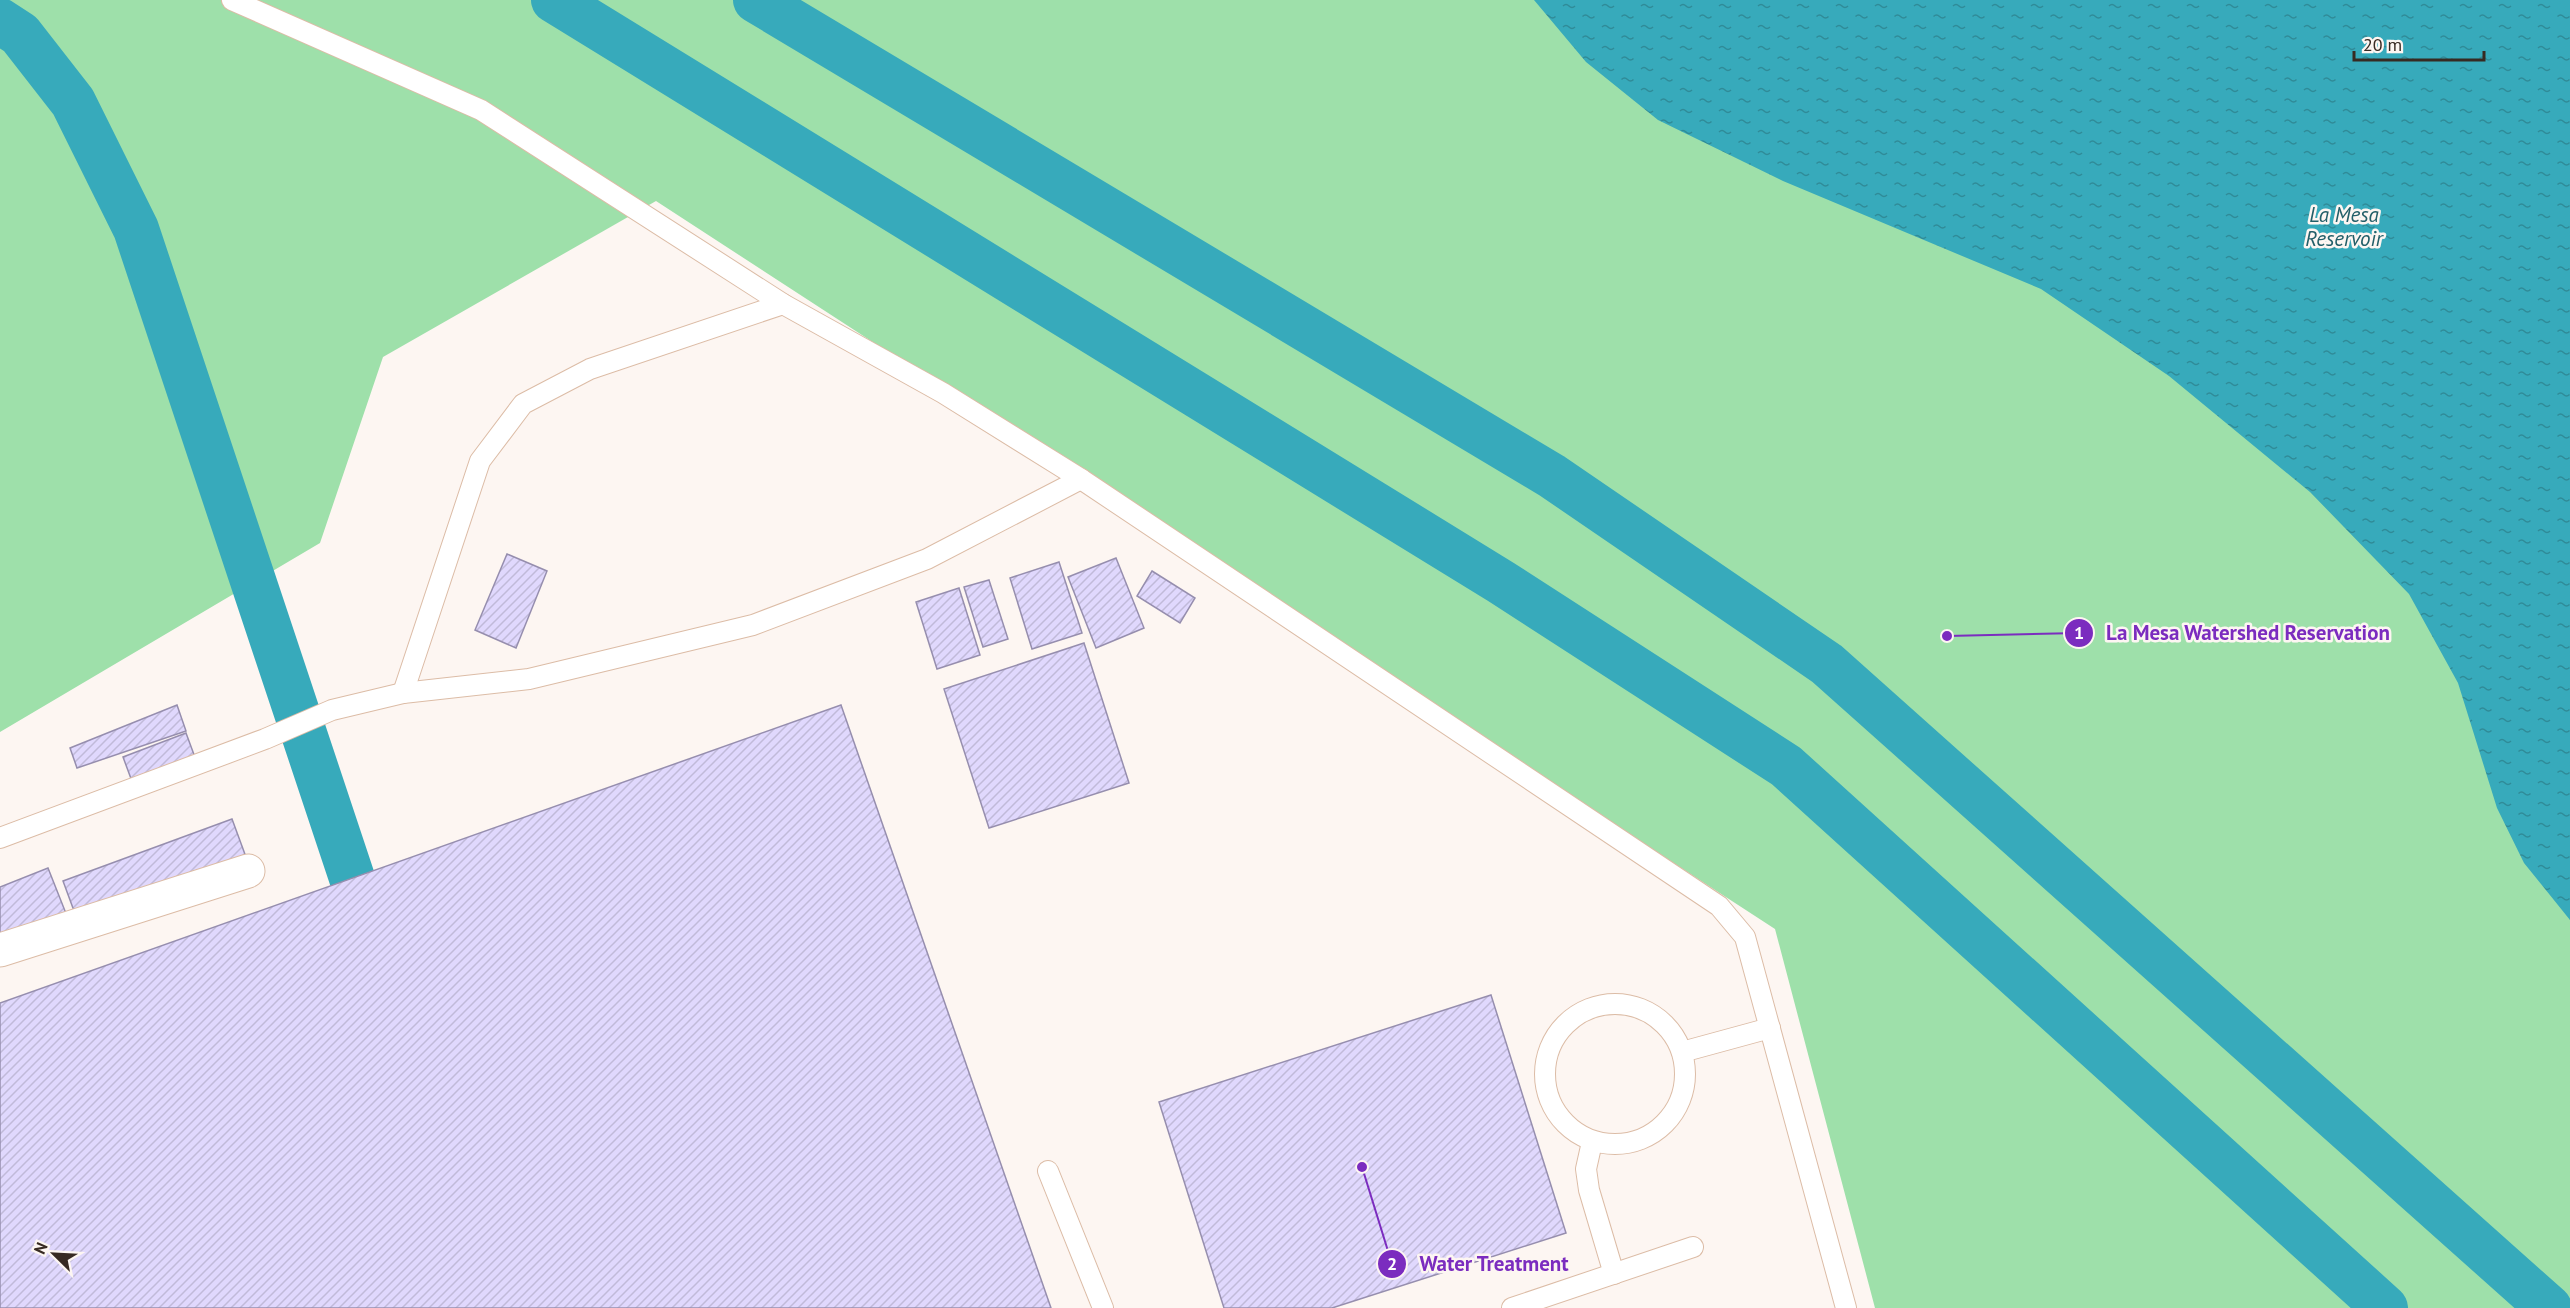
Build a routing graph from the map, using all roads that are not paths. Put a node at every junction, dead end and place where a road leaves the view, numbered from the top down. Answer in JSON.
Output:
{"nodes":[{"id":1,"x":232,"y":0,"type":"edge"},
{"id":2,"x":783,"y":304,"type":"junction"},
{"id":3,"x":1081,"y":479,"type":"junction"},
{"id":4,"x":403,"y":693,"type":"junction"},
{"id":5,"x":0,"y":838,"type":"edge"},
{"id":6,"x":248,"y":871,"type":"dead end"},
{"id":7,"x":0,"y":950,"type":"edge"},
{"id":8,"x":1770,"y":1028,"type":"junction"},
{"id":9,"x":1682,"y":1052,"type":"junction"},
{"id":10,"x":1592,"y":1142,"type":"junction"},
{"id":11,"x":1048,"y":1171,"type":"dead end"},
{"id":12,"x":1693,"y":1247,"type":"dead end"},
{"id":13,"x":1614,"y":1274,"type":"junction"},
{"id":14,"x":1103,"y":1308,"type":"edge"},
{"id":15,"x":1512,"y":1308,"type":"edge"},
{"id":16,"x":1846,"y":1308,"type":"edge"}],
"edges":[{"from":1,"to":2,"type":"lane"},
{"from":2,"to":3,"type":"lane"},
{"from":2,"to":4,"type":"lane"},
{"from":3,"to":4,"type":"lane"},
{"from":3,"to":8,"type":"lane"},
{"from":4,"to":5,"type":"lane"},
{"from":6,"to":7,"type":"street"},
{"from":8,"to":9,"type":"lane"},
{"from":8,"to":16,"type":"lane"},
{"from":9,"to":10,"type":"lane"},
{"from":9,"to":10,"type":"lane"},
{"from":10,"to":13,"type":"lane"},
{"from":11,"to":14,"type":"lane"},
{"from":12,"to":13,"type":"lane"},
{"from":13,"to":15,"type":"lane"}]}
